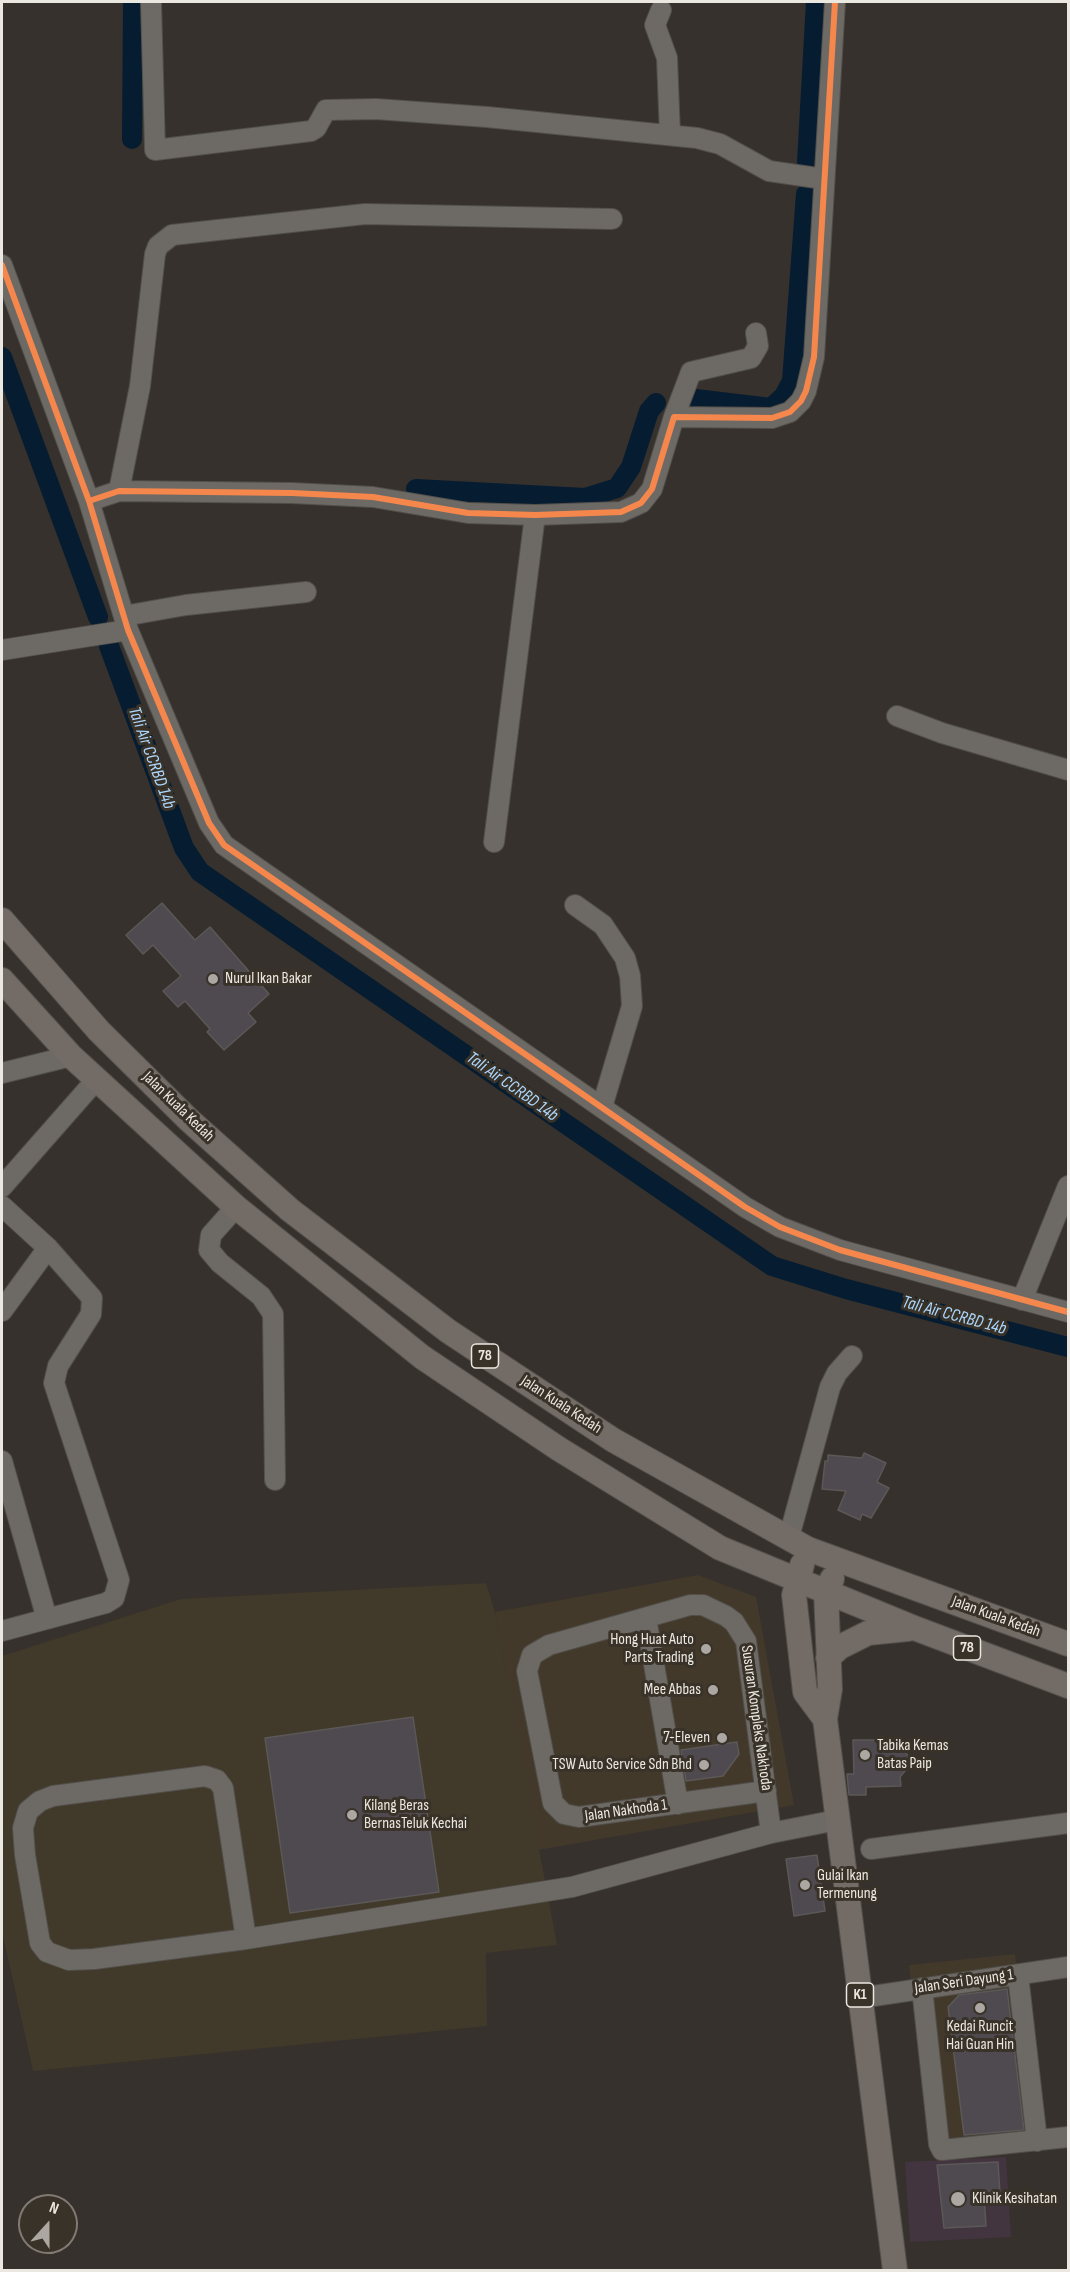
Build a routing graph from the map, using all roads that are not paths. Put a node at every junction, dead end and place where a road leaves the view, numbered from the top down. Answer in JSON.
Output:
{"nodes":[{"id":1,"x":151,"y":2,"type":"edge"},
{"id":2,"x":835,"y":2,"type":"edge"},
{"id":3,"x":661,"y":10,"type":"dead end"},
{"id":4,"x":670,"y":135,"type":"junction"},
{"id":5,"x":824,"y":179,"type":"junction"},
{"id":6,"x":612,"y":219,"type":"dead end"},
{"id":7,"x":2,"y":265,"type":"edge"},
{"id":8,"x":756,"y":333,"type":"dead end"},
{"id":9,"x":674,"y":417,"type":"junction"},
{"id":10,"x":118,"y":491,"type":"junction"},
{"id":11,"x":89,"y":501,"type":"junction"},
{"id":12,"x":535,"y":515,"type":"junction"},
{"id":13,"x":306,"y":592,"type":"dead end"},
{"id":14,"x":126,"y":623,"type":"junction"},
{"id":15,"x":2,"y":650,"type":"edge"},
{"id":16,"x":897,"y":716,"type":"dead end"},
{"id":17,"x":1068,"y":770,"type":"edge"},
{"id":18,"x":494,"y":842,"type":"dead end"},
{"id":19,"x":574,"y":905,"type":"dead end"},
{"id":20,"x":2,"y":920,"type":"edge"},
{"id":21,"x":2,"y":980,"type":"edge"},
{"id":22,"x":71,"y":1056,"type":"junction"},
{"id":23,"x":2,"y":1073,"type":"edge"},
{"id":24,"x":96,"y":1080,"type":"junction"},
{"id":25,"x":602,"y":1107,"type":"junction"},
{"id":26,"x":1068,"y":1186,"type":"edge"},
{"id":27,"x":2,"y":1187,"type":"edge"},
{"id":28,"x":2,"y":1206,"type":"edge"},
{"id":29,"x":236,"y":1207,"type":"junction"},
{"id":30,"x":48,"y":1248,"type":"junction"},
{"id":31,"x":1022,"y":1300,"type":"junction"},
{"id":32,"x":2,"y":1311,"type":"edge"},
{"id":33,"x":1068,"y":1312,"type":"edge"},
{"id":34,"x":852,"y":1356,"type":"dead end"},
{"id":35,"x":2,"y":1461,"type":"edge"},
{"id":36,"x":275,"y":1480,"type":"dead end"},
{"id":37,"x":799,"y":1543,"type":"junction"},
{"id":38,"x":720,"y":1548,"type":"junction"},
{"id":39,"x":839,"y":1560,"type":"junction"},
{"id":40,"x":797,"y":1580,"type":"junction"},
{"id":41,"x":826,"y":1592,"type":"junction"},
{"id":42,"x":646,"y":1618,"type":"junction"},
{"id":43,"x":47,"y":1619,"type":"junction"},
{"id":44,"x":917,"y":1629,"type":"junction"},
{"id":45,"x":2,"y":1631,"type":"edge"},
{"id":46,"x":797,"y":1632,"type":"junction"},
{"id":47,"x":1068,"y":1644,"type":"edge"},
{"id":48,"x":828,"y":1658,"type":"junction"},
{"id":49,"x":527,"y":1671,"type":"joint"},
{"id":50,"x":1068,"y":1686,"type":"edge"},
{"id":51,"x":825,"y":1719,"type":"junction"},
{"id":52,"x":766,"y":1791,"type":"junction"},
{"id":53,"x":678,"y":1804,"type":"junction"},
{"id":54,"x":837,"y":1820,"type":"junction"},
{"id":55,"x":1068,"y":1823,"type":"edge"},
{"id":56,"x":771,"y":1833,"type":"junction"},
{"id":57,"x":871,"y":1849,"type":"dead end"},
{"id":58,"x":246,"y":1939,"type":"junction"},
{"id":59,"x":1068,"y":1967,"type":"edge"},
{"id":60,"x":1018,"y":1975,"type":"junction"},
{"id":61,"x":922,"y":1988,"type":"junction"},
{"id":62,"x":860,"y":1998,"type":"junction"},
{"id":63,"x":1068,"y":2137,"type":"edge"},
{"id":64,"x":1038,"y":2141,"type":"junction"},
{"id":65,"x":895,"y":2271,"type":"edge"}],
"edges":[{"from":1,"to":4,"type":"street"},
{"from":2,"to":5,"type":"street"},
{"from":3,"to":4,"type":"street"},
{"from":4,"to":5,"type":"street"},
{"from":5,"to":9,"type":"street"},
{"from":6,"to":10,"type":"street"},
{"from":7,"to":11,"type":"street"},
{"from":8,"to":9,"type":"street"},
{"from":9,"to":12,"type":"street"},
{"from":10,"to":11,"type":"street"},
{"from":10,"to":12,"type":"street"},
{"from":11,"to":14,"type":"street"},
{"from":12,"to":18,"type":"street"},
{"from":13,"to":14,"type":"street"},
{"from":14,"to":15,"type":"street"},
{"from":14,"to":25,"type":"street"},
{"from":16,"to":17,"type":"street"},
{"from":19,"to":25,"type":"street"},
{"from":20,"to":37,"type":"main road","name":"Jalan Kuala Kedah","number":"78"},
{"from":21,"to":22,"type":"main road","name":"Jalan Kuala Kedah","number":"78"},
{"from":22,"to":23,"type":"street"},
{"from":22,"to":24,"type":"main road","name":"Jalan Kuala Kedah","number":"78"},
{"from":24,"to":27,"type":"street"},
{"from":24,"to":29,"type":"main road","name":"Jalan Kuala Kedah","number":"78"},
{"from":25,"to":31,"type":"street"},
{"from":26,"to":31,"type":"street"},
{"from":28,"to":30,"type":"street"},
{"from":29,"to":36,"type":"street"},
{"from":29,"to":38,"type":"main road","name":"Jalan Kuala Kedah","number":"78"},
{"from":30,"to":32,"type":"street"},
{"from":30,"to":43,"type":"street"},
{"from":31,"to":33,"type":"street"},
{"from":34,"to":37,"type":"street"},
{"from":35,"to":43,"type":"street"},
{"from":37,"to":39,"type":"main road","name":"Jalan Kuala Kedah","number":"78"},
{"from":37,"to":40,"type":"main road","number":"K1"},
{"from":38,"to":40,"type":"main road","name":"Jalan Kuala Kedah","number":"78"},
{"from":38,"to":46,"type":"main road"},
{"from":39,"to":41,"type":"main road","number":"K1"},
{"from":39,"to":47,"type":"main road","name":"Jalan Kuala Kedah","number":"78"},
{"from":40,"to":41,"type":"main road","name":"Jalan Kuala Kedah","number":"78"},
{"from":40,"to":46,"type":"main road","number":"K1"},
{"from":41,"to":44,"type":"main road","name":"Jalan Kuala Kedah","number":"78"},
{"from":41,"to":48,"type":"main road","number":"K1"},
{"from":42,"to":49,"type":"street","name":"Susuran Kompleks Nakhoda"},
{"from":42,"to":52,"type":"street","name":"Susuran Kompleks Nakhoda"},
{"from":42,"to":53,"type":"street"},
{"from":43,"to":45,"type":"street"},
{"from":44,"to":48,"type":"main road"},
{"from":44,"to":50,"type":"main road","name":"Jalan Kuala Kedah","number":"78"},
{"from":46,"to":51,"type":"main road","number":"K1"},
{"from":48,"to":51,"type":"main road","number":"K1"},
{"from":49,"to":53,"type":"street","name":"Jalan Nakhoda 1"},
{"from":51,"to":54,"type":"main road","number":"K1"},
{"from":52,"to":53,"type":"street","name":"Jalan Nakhoda 1"},
{"from":52,"to":56,"type":"street","name":"Susuran Kompleks Nakhoda"},
{"from":54,"to":56,"type":"street"},
{"from":54,"to":62,"type":"main road","number":"K1"},
{"from":55,"to":57,"type":"street"},
{"from":56,"to":58,"type":"street"},
{"from":58,"to":58,"type":"street"},
{"from":59,"to":60,"type":"street","name":"Jalan Seri Dayung 1"},
{"from":60,"to":61,"type":"street","name":"Jalan Seri Dayung 1"},
{"from":60,"to":64,"type":"street"},
{"from":61,"to":62,"type":"street","name":"Jalan Seri Dayung 1"},
{"from":61,"to":64,"type":"street"},
{"from":62,"to":65,"type":"main road","number":"K1"},
{"from":63,"to":64,"type":"street"}]}
